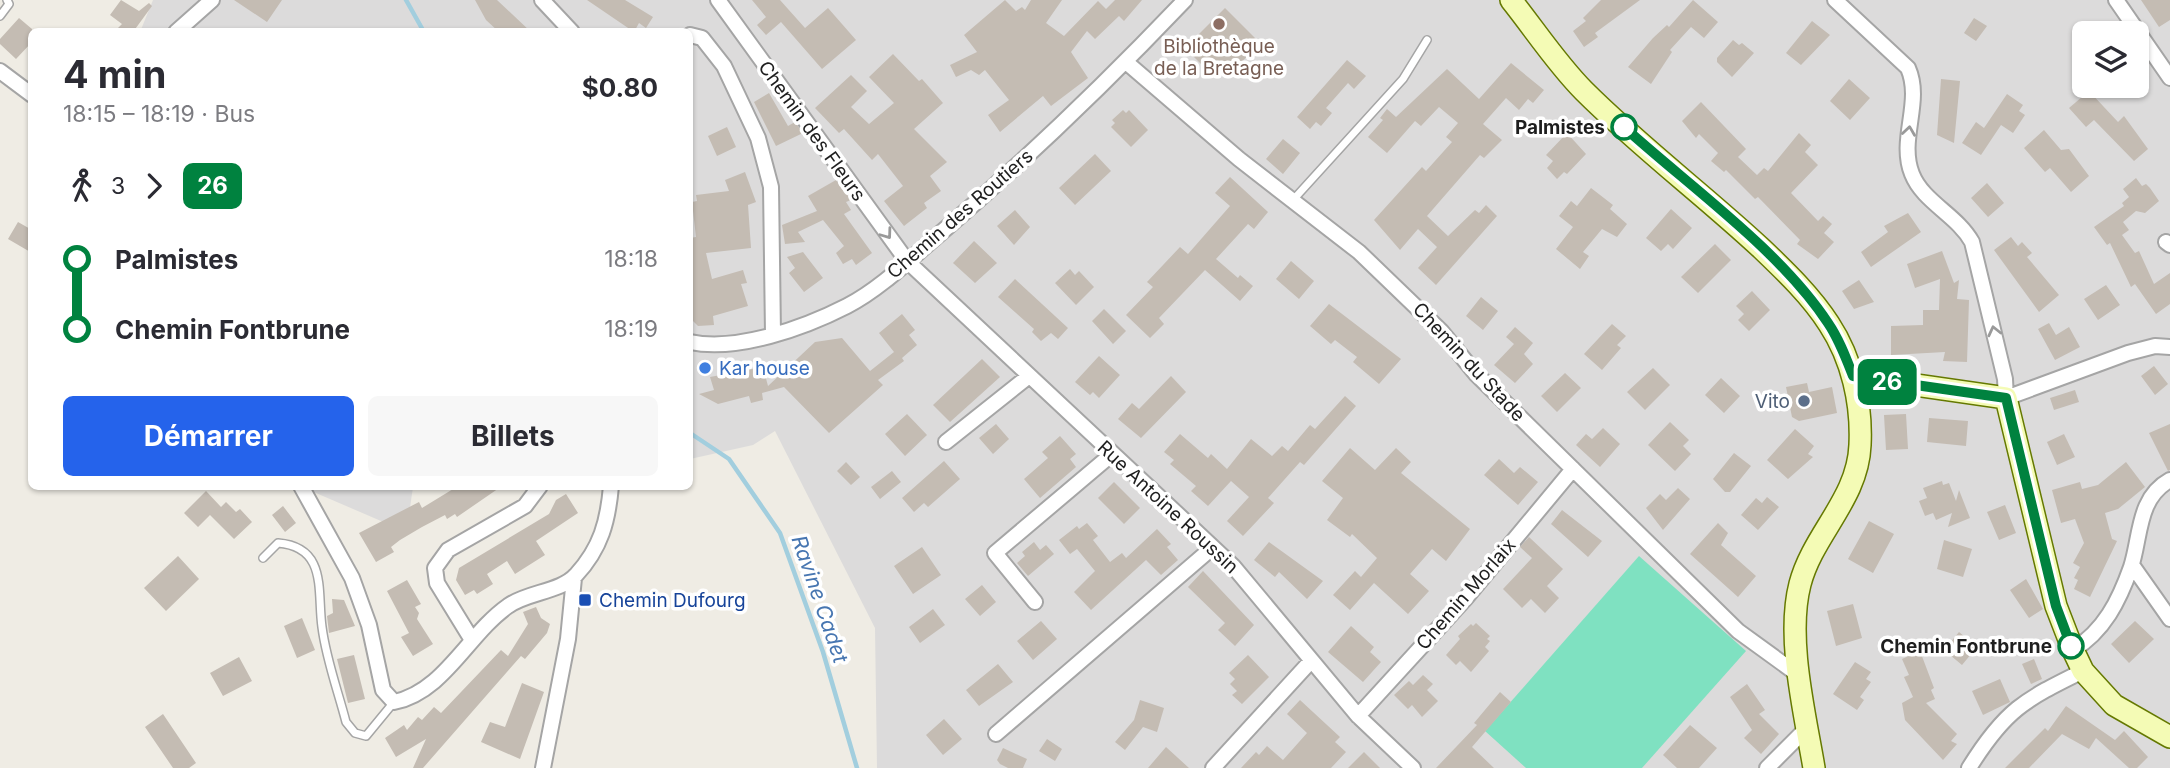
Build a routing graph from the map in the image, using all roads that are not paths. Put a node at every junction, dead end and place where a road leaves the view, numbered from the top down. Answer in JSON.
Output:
{"nodes":[{"id":1,"x":8,"y":0,"type":"edge"},
{"id":2,"x":212,"y":0,"type":"edge"},
{"id":3,"x":542,"y":0,"type":"edge"},
{"id":4,"x":718,"y":0,"type":"edge"},
{"id":5,"x":1185,"y":0,"type":"edge"},
{"id":6,"x":1511,"y":0,"type":"edge"},
{"id":7,"x":1835,"y":0,"type":"edge"},
{"id":8,"x":2116,"y":0,"type":"edge"},
{"id":9,"x":1845,"y":6,"type":"edge"},
{"id":10,"x":0,"y":16,"type":"edge"},
{"id":11,"x":180,"y":28,"type":"edge"},
{"id":12,"x":568,"y":28,"type":"edge"},
{"id":13,"x":693,"y":36,"type":"edge"},
{"id":14,"x":1427,"y":40,"type":"dead end"},
{"id":15,"x":1126,"y":61,"type":"junction"},
{"id":16,"x":0,"y":71,"type":"edge"},
{"id":17,"x":2170,"y":78,"type":"edge"},
{"id":18,"x":28,"y":92,"type":"edge"},
{"id":19,"x":1293,"y":200,"type":"junction"},
{"id":20,"x":907,"y":261,"type":"junction"},
{"id":21,"x":773,"y":334,"type":"junction"},
{"id":22,"x":693,"y":343,"type":"edge"},
{"id":23,"x":2170,"y":347,"type":"edge"},
{"id":24,"x":1029,"y":376,"type":"junction"},
{"id":25,"x":1853,"y":376,"type":"junction"},
{"id":26,"x":2006,"y":398,"type":"junction"},
{"id":27,"x":946,"y":442,"type":"dead end"},
{"id":28,"x":1111,"y":455,"type":"junction"},
{"id":29,"x":1573,"y":470,"type":"junction"},
{"id":30,"x":2170,"y":480,"type":"edge"},
{"id":31,"x":303,"y":490,"type":"edge"},
{"id":32,"x":537,"y":490,"type":"edge"},
{"id":33,"x":610,"y":490,"type":"edge"},
{"id":34,"x":1212,"y":548,"type":"junction"},
{"id":35,"x":263,"y":558,"type":"dead end"},
{"id":36,"x":2132,"y":565,"type":"junction"},
{"id":37,"x":574,"y":578,"type":"junction"},
{"id":38,"x":1035,"y":602,"type":"dead end"},
{"id":39,"x":2170,"y":619,"type":"edge"},
{"id":40,"x":472,"y":640,"type":"junction"},
{"id":41,"x":2073,"y":650,"type":"junction"},
{"id":42,"x":1310,"y":662,"type":"junction"},
{"id":43,"x":2083,"y":671,"type":"junction"},
{"id":44,"x":1800,"y":676,"type":"junction"},
{"id":45,"x":394,"y":702,"type":"junction"},
{"id":46,"x":1358,"y":716,"type":"junction"},
{"id":47,"x":1807,"y":728,"type":"junction"},
{"id":48,"x":996,"y":734,"type":"dead end"},
{"id":49,"x":2170,"y":737,"type":"edge"},
{"id":50,"x":1408,"y":767,"type":"edge"},
{"id":51,"x":543,"y":768,"type":"edge"},
{"id":52,"x":1213,"y":768,"type":"edge"},
{"id":53,"x":1768,"y":768,"type":"edge"},
{"id":54,"x":1814,"y":768,"type":"edge"},
{"id":55,"x":1969,"y":768,"type":"edge"}],
"edges":[{"from":1,"to":10,"type":"lane"},
{"from":2,"to":11,"type":"street"},
{"from":3,"to":12,"type":"street"},
{"from":4,"to":20,"type":"street","name":"Chemin des Fleurs","one_way":true},
{"from":5,"to":15,"type":"street","name":"Chemin des Routiers"},
{"from":6,"to":25,"type":"main road"},
{"from":7,"to":9,"type":"street"},
{"from":8,"to":17,"type":"street"},
{"from":26,"to":9,"type":"street","one_way":true},
{"from":13,"to":21,"type":"street"},
{"from":14,"to":19,"type":"lane"},
{"from":15,"to":19,"type":"street","name":"Chemin du Stade"},
{"from":15,"to":20,"type":"street","name":"Chemin des Routiers"},
{"from":16,"to":18,"type":"street"},
{"from":19,"to":29,"type":"street","name":"Chemin du Stade"},
{"from":20,"to":21,"type":"street","name":"Chemin des Routiers"},
{"from":20,"to":24,"type":"street","name":"Rue Antoine Roussin"},
{"from":21,"to":22,"type":"street","name":"Chemin des Routiers"},
{"from":23,"to":26,"type":"street"},
{"from":24,"to":27,"type":"street"},
{"from":24,"to":28,"type":"street","name":"Rue Antoine Roussin"},
{"from":25,"to":26,"type":"main road"},
{"from":25,"to":44,"type":"main road"},
{"from":26,"to":41,"type":"main road"},
{"from":28,"to":34,"type":"street","name":"Rue Antoine Roussin"},
{"from":28,"to":38,"type":"street"},
{"from":29,"to":44,"type":"street","name":"Chemin du Stade"},
{"from":29,"to":46,"type":"street","name":"Chemin Morlaix"},
{"from":30,"to":36,"type":"street"},
{"from":31,"to":45,"type":"street"},
{"from":32,"to":40,"type":"street"},
{"from":33,"to":37,"type":"street"},
{"from":34,"to":42,"type":"street","name":"Rue Antoine Roussin"},
{"from":34,"to":48,"type":"street"},
{"from":35,"to":45,"type":"lane"},
{"from":36,"to":39,"type":"street"},
{"from":36,"to":41,"type":"street"},
{"from":37,"to":40,"type":"street"},
{"from":37,"to":51,"type":"street"},
{"from":40,"to":45,"type":"street"},
{"from":41,"to":43,"type":"main road"},
{"from":42,"to":46,"type":"street","name":"Rue Antoine Roussin"},
{"from":42,"to":52,"type":"street"},
{"from":43,"to":49,"type":"main road"},
{"from":43,"to":55,"type":"street"},
{"from":44,"to":47,"type":"main road"},
{"from":46,"to":50,"type":"street","name":"Rue Antoine Roussin"},
{"from":47,"to":53,"type":"street"},
{"from":47,"to":54,"type":"main road"}]}
